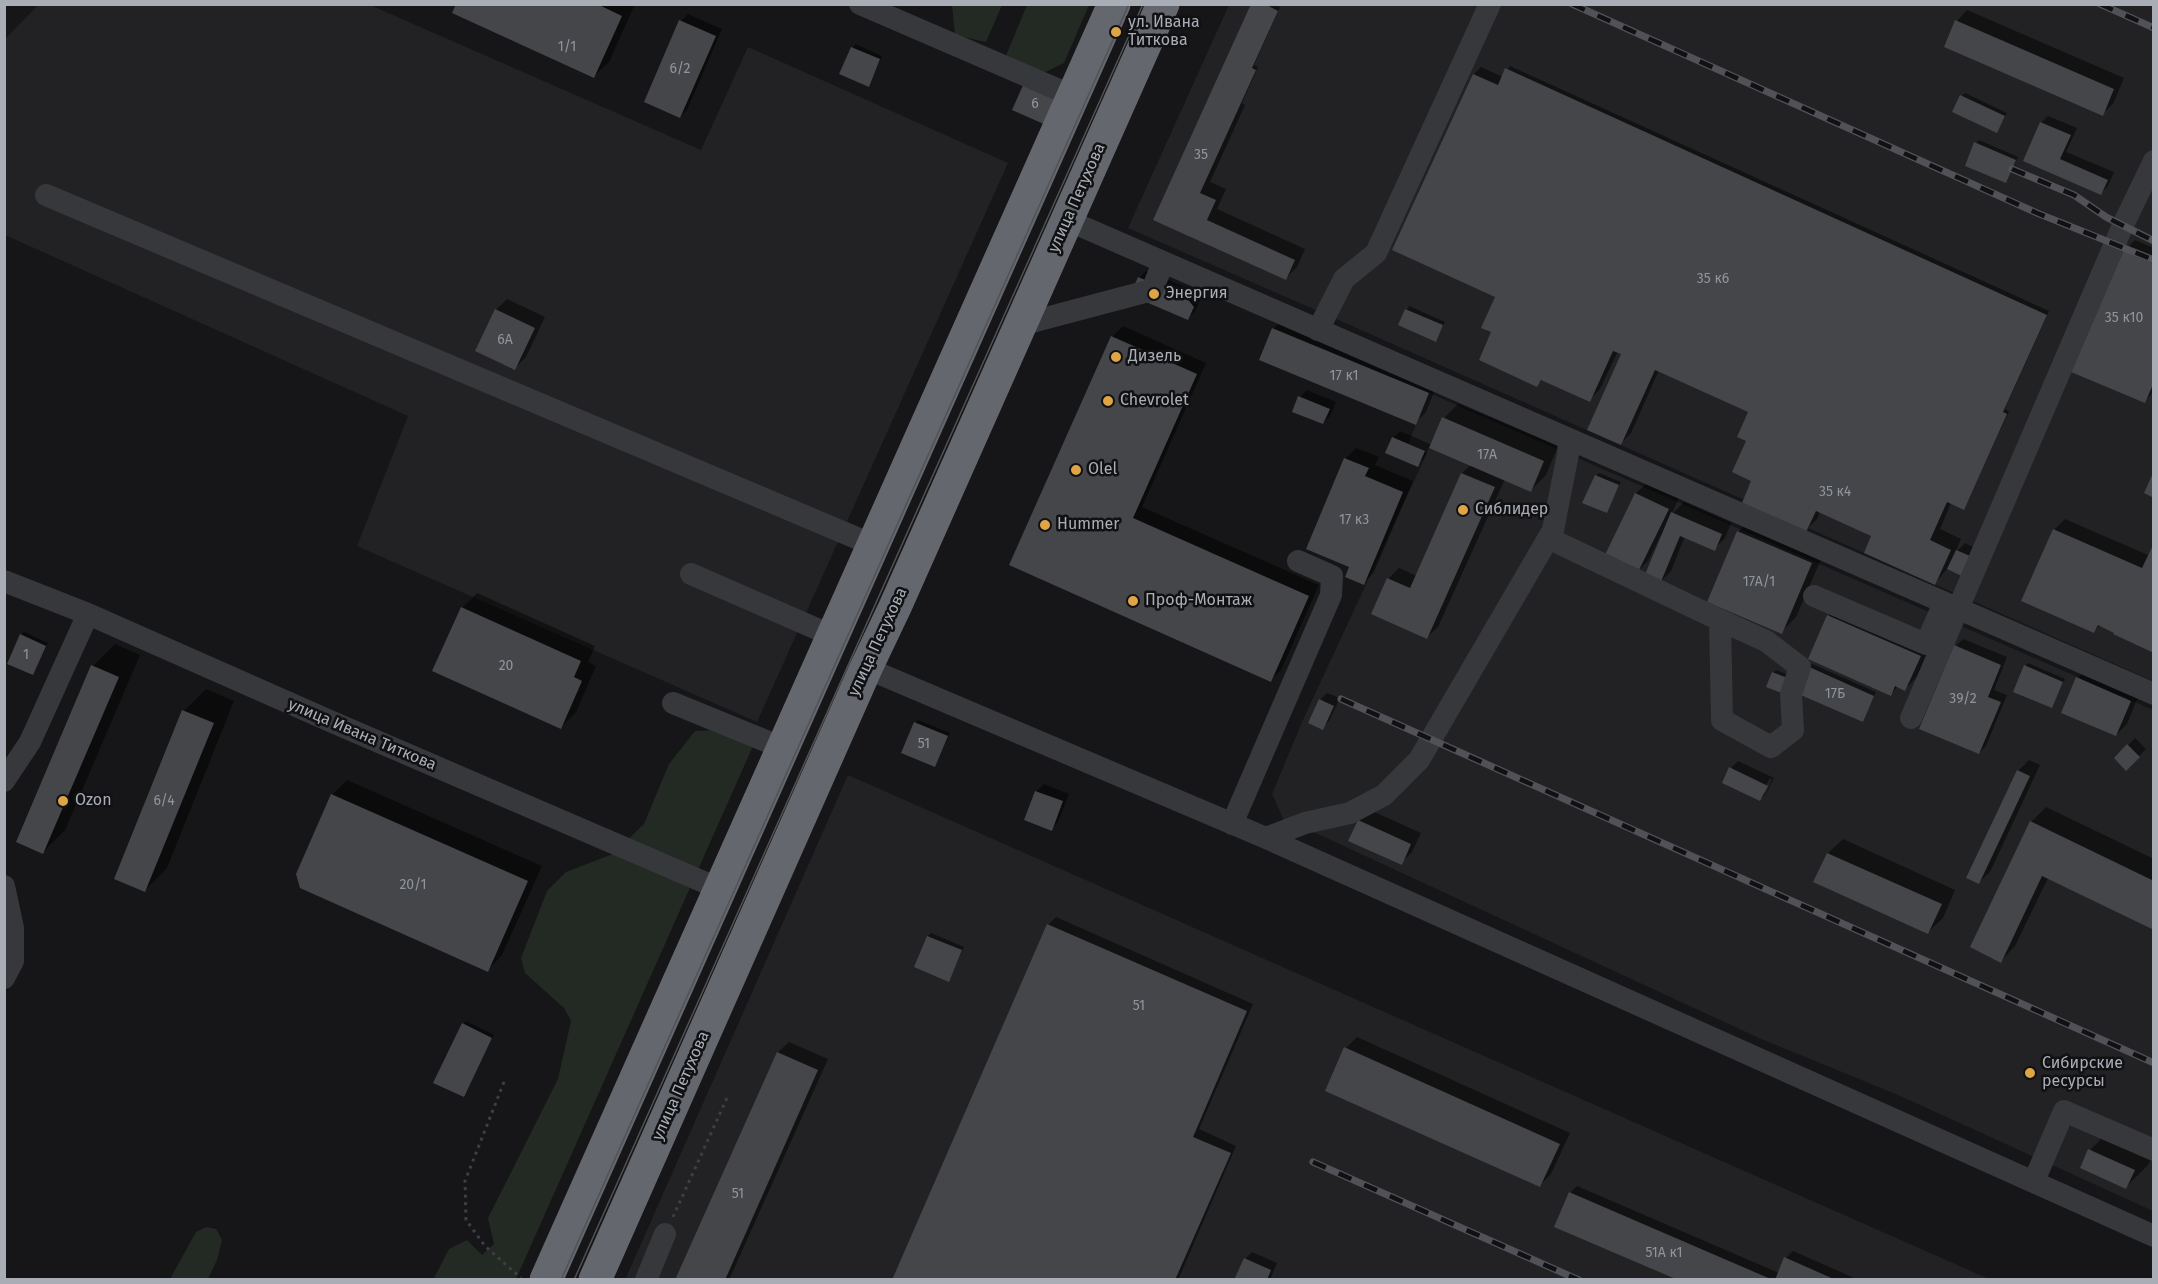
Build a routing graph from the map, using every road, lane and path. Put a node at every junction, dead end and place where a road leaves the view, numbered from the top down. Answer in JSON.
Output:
{"nodes":[{"id":1,"x":860,"y":4,"type":"edge"},
{"id":2,"x":1114,"y":4,"type":"edge"},
{"id":3,"x":1490,"y":4,"type":"edge"},
{"id":4,"x":1159,"y":6,"type":"edge"},
{"id":5,"x":1073,"y":96,"type":"junction"},
{"id":6,"x":2154,"y":161,"type":"edge"},
{"id":7,"x":46,"y":195,"type":"dead end"},
{"id":8,"x":1067,"y":220,"type":"junction"},
{"id":9,"x":1163,"y":263,"type":"junction"},
{"id":10,"x":1020,"y":325,"type":"junction"},
{"id":11,"x":1318,"y":330,"type":"junction"},
{"id":12,"x":1569,"y":439,"type":"junction"},
{"id":13,"x":1548,"y":538,"type":"junction"},
{"id":14,"x":873,"y":545,"type":"junction"},
{"id":15,"x":1298,"y":561,"type":"dead end"},
{"id":16,"x":691,"y":574,"type":"dead end"},
{"id":17,"x":4,"y":581,"type":"edge"},
{"id":18,"x":1814,"y":596,"type":"dead end"},
{"id":19,"x":1952,"y":606,"type":"junction"},
{"id":20,"x":88,"y":614,"type":"junction"},
{"id":21,"x":1720,"y":621,"type":"junction"},
{"id":22,"x":833,"y":636,"type":"junction"},
{"id":23,"x":866,"y":668,"type":"junction"},
{"id":24,"x":2154,"y":694,"type":"edge"},
{"id":25,"x":673,"y":703,"type":"dead end"},
{"id":26,"x":1911,"y":718,"type":"dead end"},
{"id":27,"x":783,"y":748,"type":"junction"},
{"id":28,"x":4,"y":781,"type":"edge"},
{"id":29,"x":1232,"y":824,"type":"junction"},
{"id":30,"x":1266,"y":838,"type":"junction"},
{"id":31,"x":4,"y":886,"type":"edge"},
{"id":32,"x":720,"y":889,"type":"junction"},
{"id":33,"x":4,"y":978,"type":"edge"},
{"id":34,"x":504,"y":1082,"type":"dead end"},
{"id":35,"x":727,"y":1098,"type":"dead end"},
{"id":36,"x":2154,"y":1150,"type":"edge"},
{"id":37,"x":2034,"y":1181,"type":"junction"},
{"id":38,"x":665,"y":1234,"type":"joint"},
{"id":39,"x":2154,"y":1236,"type":"edge"},
{"id":40,"x":523,"y":1280,"type":"edge"},
{"id":41,"x":546,"y":1280,"type":"edge"},
{"id":42,"x":595,"y":1280,"type":"edge"},
{"id":43,"x":646,"y":1280,"type":"edge"}],
"edges":[{"from":1,"to":5,"type":"street"},
{"from":2,"to":5,"type":"highway"},
{"from":3,"to":11,"type":"street"},
{"from":4,"to":8,"type":"highway","name":"улица Петухова"},
{"from":5,"to":14,"type":"highway"},
{"from":6,"to":19,"type":"street"},
{"from":7,"to":14,"type":"street"},
{"from":8,"to":9,"type":"street"},
{"from":8,"to":10,"type":"highway","name":"улица Петухова"},
{"from":9,"to":10,"type":"street"},
{"from":9,"to":11,"type":"street"},
{"from":10,"to":23,"type":"highway","name":"улица Петухова"},
{"from":11,"to":12,"type":"street"},
{"from":12,"to":13,"type":"street"},
{"from":12,"to":19,"type":"street"},
{"from":13,"to":21,"type":"street"},
{"from":13,"to":30,"type":"street"},
{"from":14,"to":22,"type":"highway"},
{"from":15,"to":29,"type":"street"},
{"from":16,"to":22,"type":"street"},
{"from":17,"to":20,"type":"street","name":"улица Ивана Титкова"},
{"from":18,"to":19,"type":"street"},
{"from":19,"to":24,"type":"street"},
{"from":19,"to":26,"type":"street"},
{"from":20,"to":28,"type":"street"},
{"from":20,"to":32,"type":"street","name":"улица Ивана Титкова"},
{"from":21,"to":21,"type":"street"},
{"from":22,"to":27,"type":"highway"},
{"from":23,"to":29,"type":"street"},
{"from":23,"to":42,"type":"highway","name":"улица Петухова"},
{"from":25,"to":27,"type":"street"},
{"from":27,"to":32,"type":"highway"},
{"from":29,"to":30,"type":"street"},
{"from":30,"to":37,"type":"street"},
{"from":31,"to":33,"type":"street"},
{"from":32,"to":41,"type":"highway"},
{"from":34,"to":40,"type":"path"},
{"from":35,"to":38,"type":"path"},
{"from":36,"to":37,"type":"street"},
{"from":37,"to":39,"type":"street"},
{"from":38,"to":43,"type":"street"}]}
